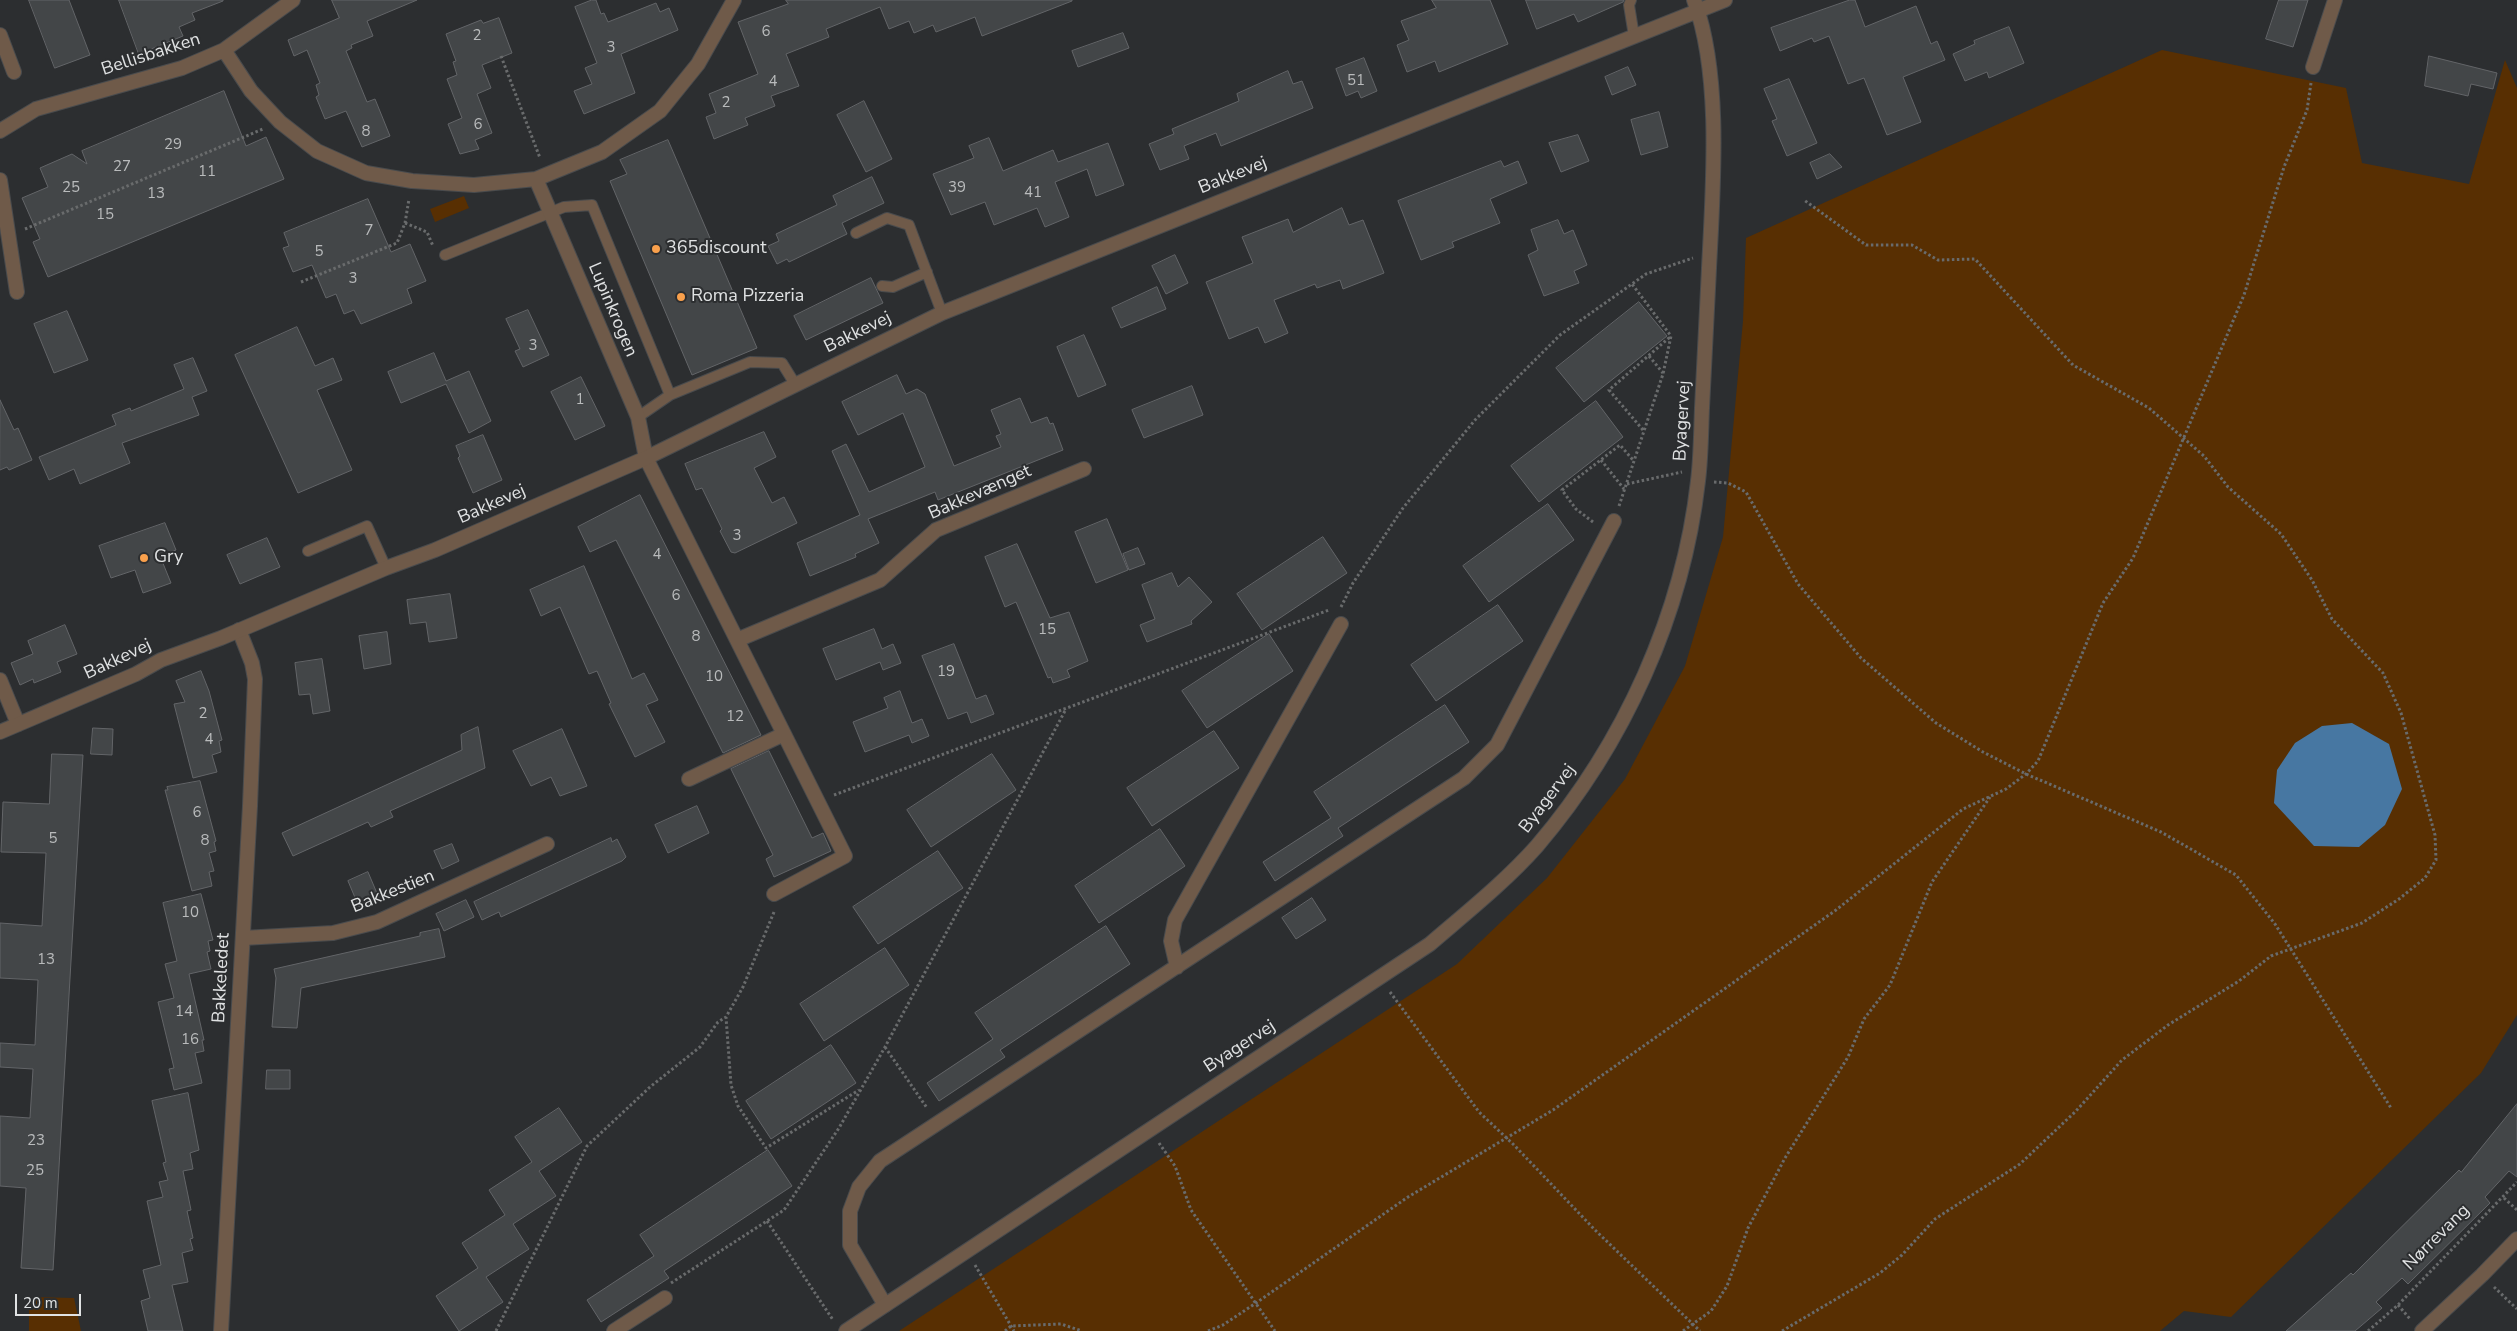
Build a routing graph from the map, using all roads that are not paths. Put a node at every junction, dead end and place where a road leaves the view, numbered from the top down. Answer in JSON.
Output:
{"nodes":[{"id":1,"x":293,"y":0,"type":"edge"},
{"id":2,"x":734,"y":0,"type":"edge"},
{"id":3,"x":1631,"y":0,"type":"edge"},
{"id":4,"x":1725,"y":0,"type":"edge"},
{"id":5,"x":2335,"y":0,"type":"edge"},
{"id":6,"x":1696,"y":5,"type":"edge"},
{"id":7,"x":0,"y":35,"type":"edge"},
{"id":8,"x":1634,"y":36,"type":"junction"},
{"id":9,"x":224,"y":50,"type":"junction"},
{"id":10,"x":2313,"y":67,"type":"road end"},
{"id":11,"x":14,"y":72,"type":"dead end"},
{"id":12,"x":0,"y":131,"type":"edge"},
{"id":13,"x":541,"y":177,"type":"junction"},
{"id":14,"x":0,"y":180,"type":"edge"},
{"id":15,"x":549,"y":212,"type":"junction"},
{"id":16,"x":856,"y":233,"type":"dead end"},
{"id":17,"x":445,"y":255,"type":"road end"},
{"id":18,"x":927,"y":272,"type":"junction"},
{"id":19,"x":882,"y":286,"type":"dead end"},
{"id":20,"x":17,"y":292,"type":"dead end"},
{"id":21,"x":942,"y":313,"type":"junction"},
{"id":22,"x":794,"y":384,"type":"junction"},
{"id":23,"x":670,"y":394,"type":"junction"},
{"id":24,"x":638,"y":417,"type":"junction"},
{"id":25,"x":646,"y":458,"type":"junction"},
{"id":26,"x":1084,"y":469,"type":"dead end"},
{"id":27,"x":1611,"y":527,"type":"road end"},
{"id":28,"x":308,"y":550,"type":"dead end"},
{"id":29,"x":386,"y":568,"type":"junction"},
{"id":30,"x":1341,"y":624,"type":"road end"},
{"id":31,"x":239,"y":630,"type":"junction"},
{"id":32,"x":737,"y":640,"type":"junction"},
{"id":33,"x":0,"y":680,"type":"edge"},
{"id":34,"x":18,"y":724,"type":"junction"},
{"id":35,"x":0,"y":732,"type":"edge"},
{"id":36,"x":784,"y":734,"type":"junction"},
{"id":37,"x":689,"y":779,"type":"dead end"},
{"id":38,"x":547,"y":844,"type":"dead end"},
{"id":39,"x":774,"y":894,"type":"road end"},
{"id":40,"x":243,"y":938,"type":"junction"},
{"id":41,"x":1176,"y":966,"type":"junction"},
{"id":42,"x":2517,"y":1240,"type":"edge"},
{"id":43,"x":665,"y":1298,"type":"road end"},
{"id":44,"x":884,"y":1305,"type":"junction"},
{"id":45,"x":840,"y":1327,"type":"edge"},
{"id":46,"x":2418,"y":1327,"type":"edge"},
{"id":47,"x":221,"y":1331,"type":"edge"},
{"id":48,"x":614,"y":1331,"type":"edge"}],
"edges":[{"from":1,"to":9,"type":"street","name":"Bellisbakken"},
{"from":2,"to":13,"type":"street"},
{"from":3,"to":8,"type":"lane"},
{"from":4,"to":6,"type":"street","name":"Bakkevej"},
{"from":5,"to":10,"type":"street"},
{"from":6,"to":8,"type":"street","name":"Bakkevej"},
{"from":6,"to":44,"type":"street","name":"Byagervej"},
{"from":7,"to":11,"type":"street"},
{"from":8,"to":21,"type":"street","name":"Bakkevej"},
{"from":9,"to":12,"type":"street","name":"Bellisbakken"},
{"from":9,"to":13,"type":"street"},
{"from":13,"to":15,"type":"street","name":"Lupinkrogen"},
{"from":14,"to":20,"type":"street"},
{"from":15,"to":17,"type":"lane"},
{"from":15,"to":23,"type":"lane"},
{"from":15,"to":24,"type":"street","name":"Lupinkrogen"},
{"from":16,"to":18,"type":"lane"},
{"from":18,"to":19,"type":"lane"},
{"from":18,"to":21,"type":"lane"},
{"from":21,"to":22,"type":"street","name":"Bakkevej"},
{"from":22,"to":23,"type":"lane"},
{"from":22,"to":25,"type":"street","name":"Bakkevej"},
{"from":23,"to":24,"type":"lane"},
{"from":24,"to":25,"type":"street","name":"Lupinkrogen"},
{"from":25,"to":29,"type":"street","name":"Bakkevej"},
{"from":25,"to":32,"type":"street"},
{"from":26,"to":32,"type":"street","name":"Bakkevænget"},
{"from":27,"to":41,"type":"street"},
{"from":28,"to":29,"type":"lane"},
{"from":29,"to":31,"type":"street","name":"Bakkevej"},
{"from":30,"to":41,"type":"street"},
{"from":31,"to":34,"type":"street","name":"Bakkevej"},
{"from":31,"to":40,"type":"street","name":"Bakkeledet"},
{"from":32,"to":36,"type":"street"},
{"from":33,"to":34,"type":"street"},
{"from":34,"to":35,"type":"street","name":"Bakkevej"},
{"from":36,"to":37,"type":"street"},
{"from":36,"to":39,"type":"street"},
{"from":38,"to":40,"type":"street","name":"Bakkestien"},
{"from":40,"to":47,"type":"street","name":"Bakkeledet"},
{"from":41,"to":44,"type":"street"},
{"from":42,"to":46,"type":"street"},
{"from":43,"to":48,"type":"street"},
{"from":44,"to":45,"type":"street","name":"Byagervej"}]}
